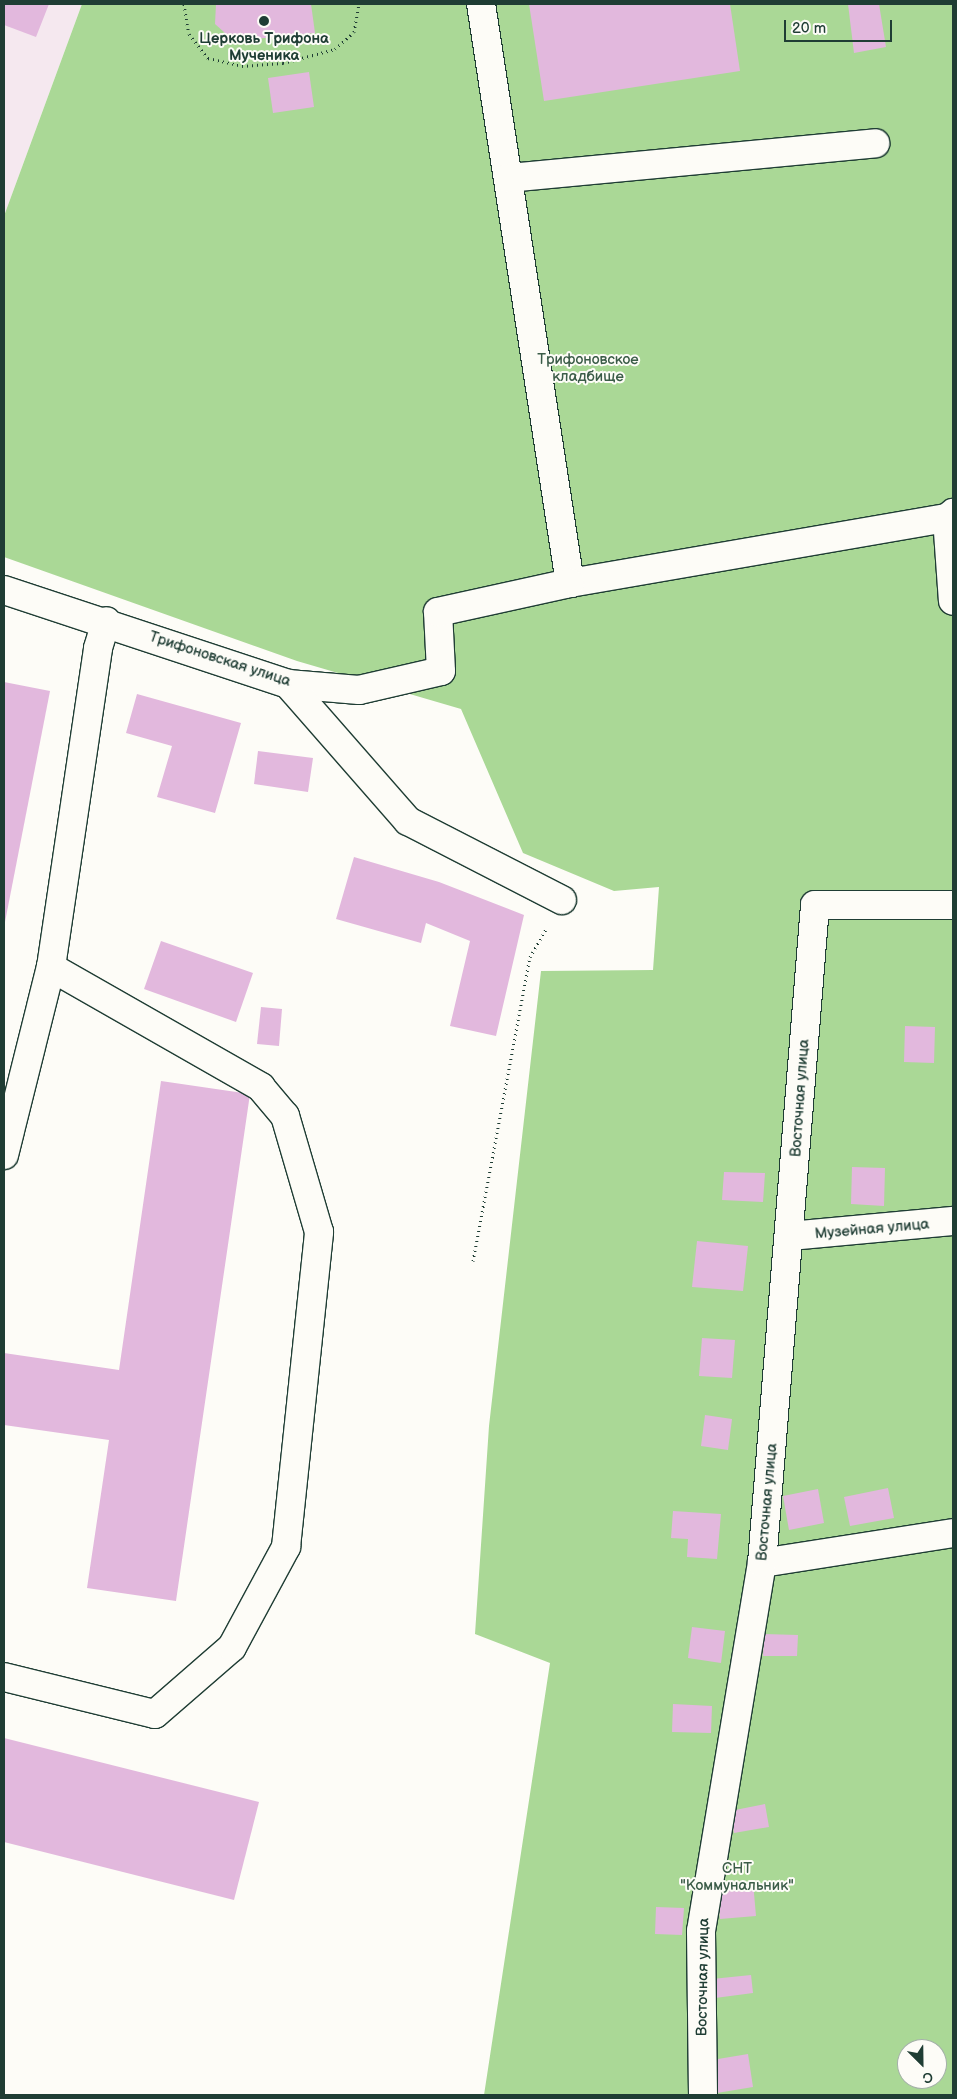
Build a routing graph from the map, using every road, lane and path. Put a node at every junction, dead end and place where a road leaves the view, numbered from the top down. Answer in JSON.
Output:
{"nodes":[{"id":1,"x":184,"y":4,"type":"edge"},
{"id":2,"x":359,"y":4,"type":"edge"},
{"id":3,"x":481,"y":4,"type":"edge"},
{"id":4,"x":875,"y":143,"type":"dead end"},
{"id":5,"x":508,"y":178,"type":"junction"},
{"id":6,"x":951,"y":518,"type":"edge"},
{"id":7,"x":570,"y":583,"type":"junction"},
{"id":8,"x":4,"y":590,"type":"edge"},
{"id":9,"x":953,"y":600,"type":"edge"},
{"id":10,"x":106,"y":621,"type":"junction"},
{"id":11,"x":288,"y":684,"type":"junction"},
{"id":12,"x":562,"y":900,"type":"joint"},
{"id":13,"x":953,"y":905,"type":"edge"},
{"id":14,"x":51,"y":967,"type":"junction"},
{"id":15,"x":4,"y":1156,"type":"edge"},
{"id":16,"x":953,"y":1221,"type":"edge"},
{"id":17,"x":790,"y":1236,"type":"junction"},
{"id":18,"x":473,"y":1261,"type":"dead end"},
{"id":19,"x":953,"y":1532,"type":"edge"},
{"id":20,"x":762,"y":1563,"type":"junction"},
{"id":21,"x":4,"y":1677,"type":"edge"},
{"id":22,"x":703,"y":2095,"type":"edge"}],
"edges":[{"from":1,"to":2,"type":"path"},
{"from":3,"to":5,"type":"street"},
{"from":4,"to":5,"type":"street"},
{"from":5,"to":7,"type":"street"},
{"from":6,"to":7,"type":"street"},
{"from":6,"to":9,"type":"street"},
{"from":7,"to":11,"type":"street","name":"Трифоновская улица"},
{"from":8,"to":10,"type":"street","name":"Трифоновская улица"},
{"from":10,"to":11,"type":"street","name":"Трифоновская улица"},
{"from":10,"to":14,"type":"street"},
{"from":11,"to":12,"type":"street"},
{"from":12,"to":18,"type":"path"},
{"from":13,"to":17,"type":"street","name":"Восточная улица"},
{"from":14,"to":15,"type":"street"},
{"from":14,"to":21,"type":"street"},
{"from":16,"to":17,"type":"street","name":"Музейная улица"},
{"from":17,"to":20,"type":"street","name":"Восточная улица"},
{"from":19,"to":20,"type":"street"},
{"from":20,"to":22,"type":"street","name":"Восточная улица"}]}
